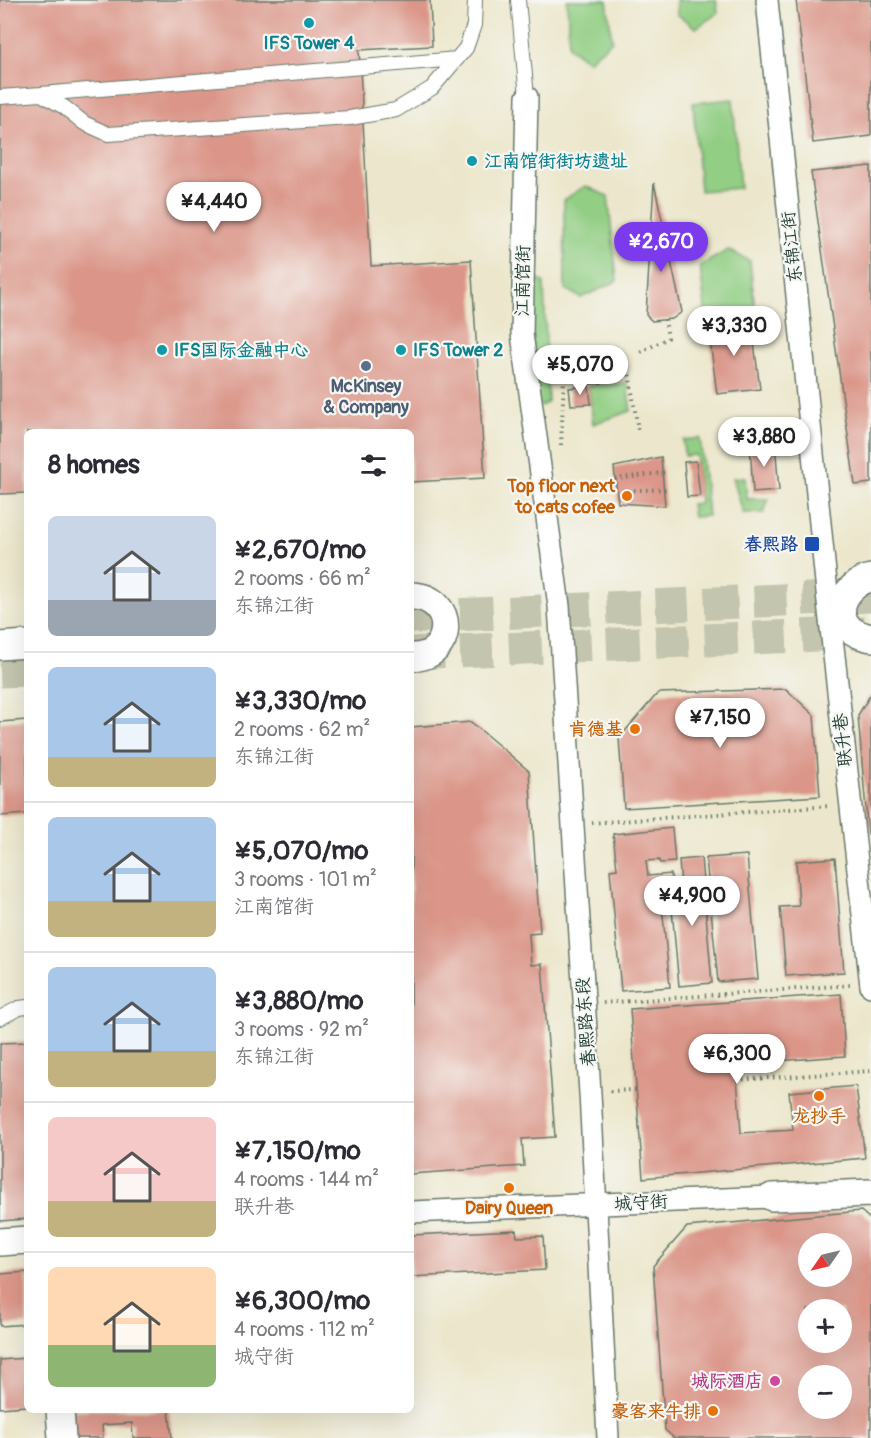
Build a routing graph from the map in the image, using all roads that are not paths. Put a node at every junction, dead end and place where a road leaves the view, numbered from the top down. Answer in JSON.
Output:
{"nodes":[{"id":1,"x":476,"y":0,"type":"edge"},
{"id":2,"x":518,"y":0,"type":"edge"},
{"id":3,"x":767,"y":0,"type":"edge"},
{"id":4,"x":457,"y":59,"type":"junction"},
{"id":5,"x":41,"y":94,"type":"junction"},
{"id":6,"x":0,"y":97,"type":"edge"},
{"id":7,"x":527,"y":97,"type":"joint"},
{"id":8,"x":871,"y":578,"type":"edge"},
{"id":9,"x":414,"y":596,"type":"edge"},
{"id":10,"x":828,"y":602,"type":"joint"},
{"id":11,"x":560,"y":606,"type":"joint"},
{"id":12,"x":871,"y":638,"type":"edge"},
{"id":13,"x":24,"y":644,"type":"edge"},
{"id":14,"x":0,"y":646,"type":"edge"},
{"id":15,"x":414,"y":657,"type":"edge"},
{"id":16,"x":871,"y":985,"type":"edge"},
{"id":17,"x":24,"y":1007,"type":"edge"},
{"id":18,"x":0,"y":1018,"type":"edge"},
{"id":19,"x":871,"y":1193,"type":"edge"},
{"id":20,"x":772,"y":1197,"type":"joint"},
{"id":21,"x":596,"y":1205,"type":"junction"},
{"id":22,"x":414,"y":1212,"type":"edge"},
{"id":23,"x":24,"y":1240,"type":"edge"},
{"id":24,"x":0,"y":1242,"type":"edge"},
{"id":25,"x":60,"y":1413,"type":"edge"},
{"id":26,"x":62,"y":1438,"type":"edge"},
{"id":27,"x":608,"y":1438,"type":"edge"}],
"edges":[{"from":1,"to":4,"type":"lane"},
{"from":2,"to":7,"type":"lane"},
{"from":3,"to":10,"type":"street","name":"东锦江街"},
{"from":4,"to":5,"type":"lane"},
{"from":4,"to":5,"type":"lane"},
{"from":5,"to":6,"type":"lane"},
{"from":7,"to":11,"type":"street","name":"江南馆街"},
{"from":8,"to":12,"type":"street"},
{"from":9,"to":15,"type":"street"},
{"from":10,"to":16,"type":"street","name":"联升巷"},
{"from":11,"to":21,"type":"street","name":"春熙路东段"},
{"from":13,"to":14,"type":"street"},
{"from":17,"to":18,"type":"lane"},
{"from":19,"to":20,"type":"street","name":"城守街"},
{"from":20,"to":21,"type":"street","name":"城守街"},
{"from":21,"to":22,"type":"street","name":"城守街"},
{"from":21,"to":27,"type":"street","name":"春熙路东段"},
{"from":23,"to":24,"type":"street"},
{"from":25,"to":26,"type":"street"}]}
